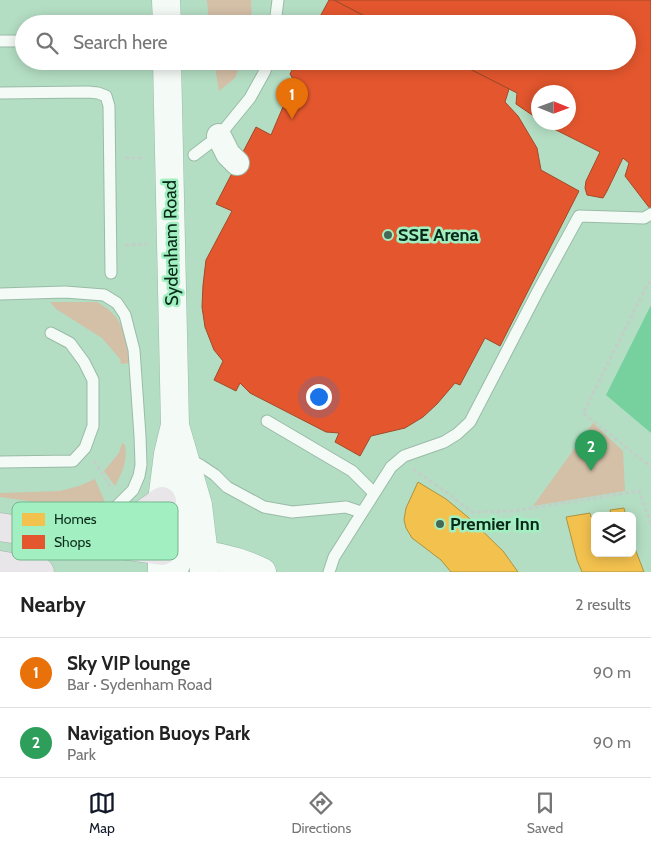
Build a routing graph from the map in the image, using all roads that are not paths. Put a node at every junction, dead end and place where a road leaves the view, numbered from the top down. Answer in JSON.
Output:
{"nodes":[{"id":1,"x":166,"y":0,"type":"edge"},
{"id":2,"x":278,"y":0,"type":"edge"},
{"id":3,"x":167,"y":15,"type":"edge"},
{"id":4,"x":276,"y":15,"type":"edge"},
{"id":5,"x":0,"y":41,"type":"edge"},
{"id":6,"x":15,"y":41,"type":"edge"},
{"id":7,"x":167,"y":70,"type":"edge"},
{"id":8,"x":265,"y":70,"type":"edge"},
{"id":9,"x":0,"y":93,"type":"edge"},
{"id":10,"x":219,"y":136,"type":"junction"},
{"id":11,"x":194,"y":155,"type":"dead end"},
{"id":12,"x":237,"y":163,"type":"dead end"},
{"id":13,"x":651,"y":214,"type":"edge"},
{"id":14,"x":111,"y":273,"type":"dead end"},
{"id":15,"x":0,"y":294,"type":"edge"},
{"id":16,"x":51,"y":333,"type":"dead end"},
{"id":17,"x":268,"y":421,"type":"dead end"},
{"id":18,"x":180,"y":459,"type":"junction"},
{"id":19,"x":0,"y":462,"type":"edge"},
{"id":20,"x":374,"y":493,"type":"junction"},
{"id":21,"x":162,"y":501,"type":"edge"},
{"id":22,"x":121,"y":502,"type":"edge"},
{"id":23,"x":361,"y":512,"type":"junction"},
{"id":24,"x":178,"y":549,"type":"edge"},
{"id":25,"x":168,"y":560,"type":"edge"},
{"id":26,"x":183,"y":564,"type":"edge"},
{"id":27,"x":0,"y":565,"type":"edge"},
{"id":28,"x":40,"y":572,"type":"edge"},
{"id":29,"x":262,"y":572,"type":"edge"},
{"id":30,"x":329,"y":572,"type":"edge"}],
"edges":[{"from":1,"to":3,"type":"street"},
{"from":2,"to":4,"type":"lane"},
{"from":5,"to":6,"type":"lane"},
{"from":7,"to":18,"type":"street","name":"Sydenham Road"},
{"from":8,"to":10,"type":"lane"},
{"from":9,"to":14,"type":"lane"},
{"from":10,"to":11,"type":"lane"},
{"from":10,"to":12,"type":"street"},
{"from":13,"to":20,"type":"lane"},
{"from":15,"to":22,"type":"lane"},
{"from":16,"to":19,"type":"lane"},
{"from":17,"to":20,"type":"lane"},
{"from":18,"to":21,"type":"street","name":"Sydenham Road"},
{"from":18,"to":23,"type":"lane"},
{"from":18,"to":26,"type":"street"},
{"from":20,"to":23,"type":"lane"},
{"from":23,"to":30,"type":"lane"},
{"from":24,"to":26,"type":"street","name":"Sydenham Road"},
{"from":25,"to":26,"type":"highway"},
{"from":26,"to":29,"type":"street"},
{"from":27,"to":28,"type":"highway"}]}
